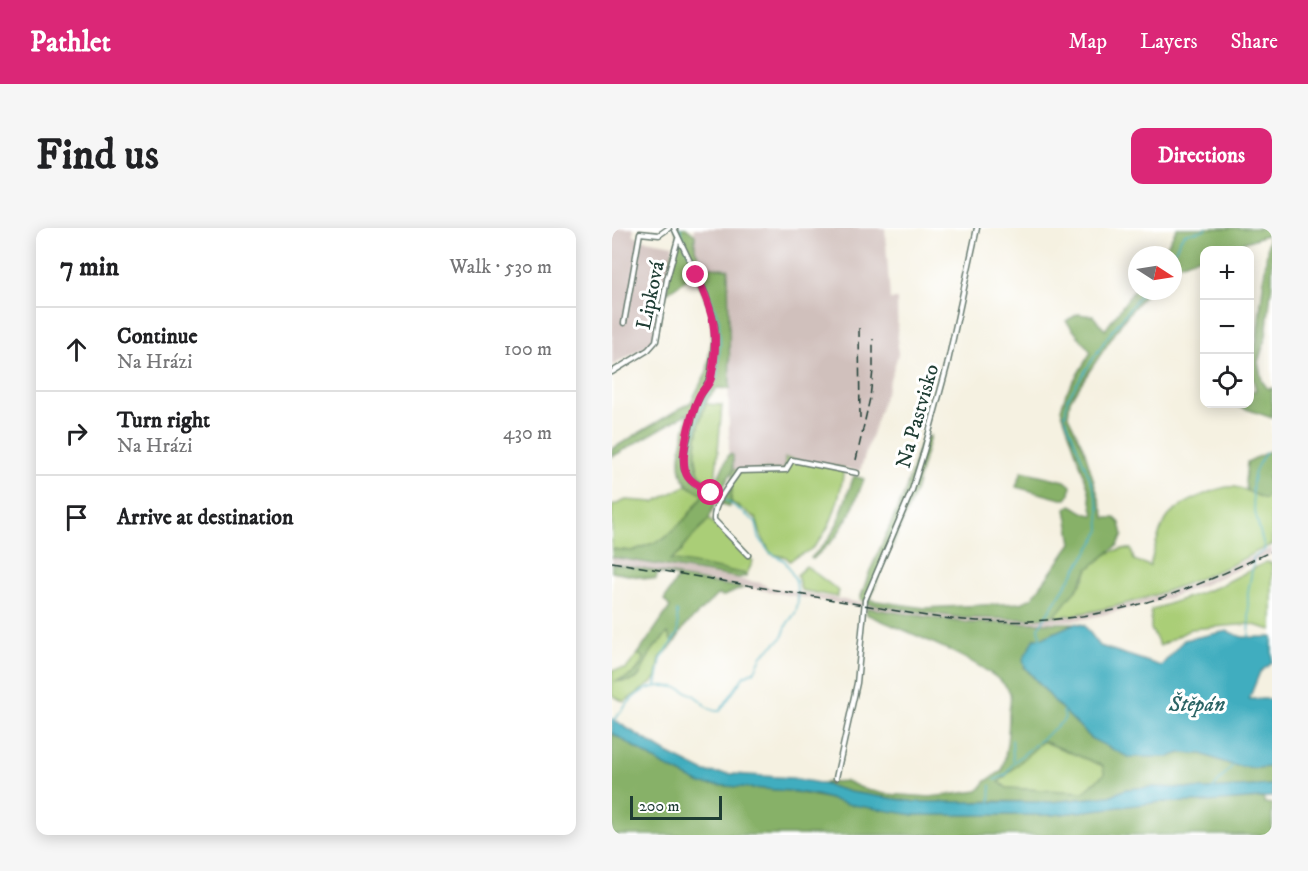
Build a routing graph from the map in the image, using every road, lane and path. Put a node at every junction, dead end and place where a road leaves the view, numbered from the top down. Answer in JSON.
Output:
{"nodes":[{"id":1,"x":669,"y":228,"type":"edge"},
{"id":2,"x":674,"y":228,"type":"edge"},
{"id":3,"x":977,"y":228,"type":"edge"},
{"id":4,"x":678,"y":238,"type":"junction"},
{"id":5,"x":624,"y":323,"type":"dead end"},
{"id":6,"x":612,"y":372,"type":"edge"},
{"id":7,"x":857,"y":473,"type":"dead end"},
{"id":8,"x":720,"y":500,"type":"junction"},
{"id":9,"x":748,"y":555,"type":"dead end"},
{"id":10,"x":837,"y":778,"type":"dead end"}],
"edges":[{"from":1,"to":5,"type":"street"},
{"from":2,"to":4,"type":"street"},
{"from":3,"to":10,"type":"street","name":"Na Pastvisko"},
{"from":4,"to":6,"type":"street","name":"Lipková"},
{"from":4,"to":8,"type":"street"},
{"from":7,"to":8,"type":"street"},
{"from":8,"to":9,"type":"street"}]}
